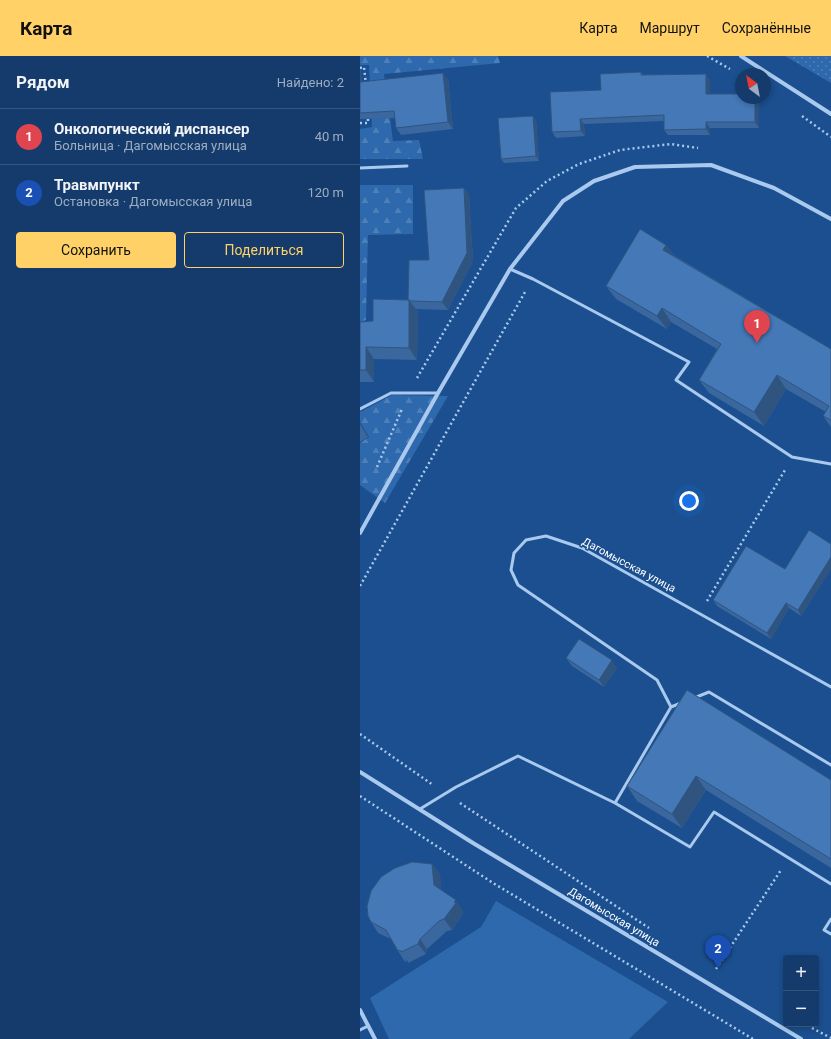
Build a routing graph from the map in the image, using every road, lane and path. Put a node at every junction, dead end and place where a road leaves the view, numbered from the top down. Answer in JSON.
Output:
{"nodes":[{"id":1,"x":707,"y":56,"type":"edge"},
{"id":2,"x":741,"y":56,"type":"edge"},
{"id":3,"x":360,"y":68,"type":"edge"},
{"id":4,"x":734,"y":72,"type":"dead end"},
{"id":5,"x":366,"y":91,"type":"edge"},
{"id":6,"x":831,"y":114,"type":"edge"},
{"id":7,"x":368,"y":115,"type":"edge"},
{"id":8,"x":360,"y":124,"type":"edge"},
{"id":9,"x":702,"y":149,"type":"dead end"},
{"id":10,"x":407,"y":166,"type":"dead end"},
{"id":11,"x":360,"y":168,"type":"edge"},
{"id":12,"x":831,"y":219,"type":"edge"},
{"id":13,"x":510,"y":269,"type":"junction"},
{"id":14,"x":533,"y":279,"type":"junction"},
{"id":15,"x":438,"y":393,"type":"junction"},
{"id":16,"x":408,"y":394,"type":"junction"},
{"id":17,"x":360,"y":409,"type":"edge"},
{"id":18,"x":792,"y":457,"type":"junction"},
{"id":19,"x":831,"y":464,"type":"edge"},
{"id":20,"x":375,"y":471,"type":"dead end"},
{"id":21,"x":360,"y":533,"type":"edge"},
{"id":22,"x":360,"y":586,"type":"edge"},
{"id":23,"x":700,"y":614,"type":"junction"},
{"id":24,"x":831,"y":687,"type":"edge"},
{"id":25,"x":690,"y":700,"type":"edge"},
{"id":26,"x":684,"y":702,"type":"edge"},
{"id":27,"x":671,"y":707,"type":"junction"},
{"id":28,"x":360,"y":734,"type":"edge"},
{"id":29,"x":831,"y":764,"type":"edge"},
{"id":30,"x":360,"y":772,"type":"edge"},
{"id":31,"x":446,"y":794,"type":"junction"},
{"id":32,"x":360,"y":796,"type":"edge"},
{"id":33,"x":615,"y":803,"type":"junction"},
{"id":34,"x":420,"y":809,"type":"junction"},
{"id":35,"x":789,"y":857,"type":"junction"},
{"id":36,"x":831,"y":884,"type":"edge"},
{"id":37,"x":831,"y":919,"type":"edge"},
{"id":38,"x":650,"y":928,"type":"dead end"},
{"id":39,"x":831,"y":934,"type":"edge"},
{"id":40,"x":707,"y":984,"type":"junction"},
{"id":41,"x":360,"y":1010,"type":"edge"},
{"id":42,"x":368,"y":1026,"type":"junction"},
{"id":43,"x":811,"y":1027,"type":"edge"},
{"id":44,"x":360,"y":1030,"type":"edge"},
{"id":45,"x":831,"y":1038,"type":"edge"},
{"id":46,"x":375,"y":1039,"type":"edge"},
{"id":47,"x":753,"y":1039,"type":"edge"},
{"id":48,"x":801,"y":1039,"type":"edge"}],
"edges":[{"from":1,"to":4,"type":"path"},
{"from":2,"to":6,"type":"street"},
{"from":3,"to":5,"type":"path"},
{"from":7,"to":8,"type":"path"},
{"from":9,"to":16,"type":"path"},
{"from":10,"to":11,"type":"lane"},
{"from":12,"to":13,"type":"street"},
{"from":13,"to":14,"type":"lane"},
{"from":13,"to":15,"type":"street"},
{"from":14,"to":18,"type":"lane"},
{"from":14,"to":22,"type":"path"},
{"from":15,"to":16,"type":"lane"},
{"from":15,"to":21,"type":"street"},
{"from":16,"to":17,"type":"lane"},
{"from":16,"to":20,"type":"path"},
{"from":18,"to":19,"type":"lane"},
{"from":18,"to":23,"type":"path"},
{"from":23,"to":24,"type":"lane","name":"Дагомысская улица"},
{"from":23,"to":27,"type":"lane","name":"Дагомысская улица"},
{"from":25,"to":29,"type":"lane"},
{"from":26,"to":27,"type":"lane"},
{"from":27,"to":33,"type":"lane"},
{"from":28,"to":31,"type":"path"},
{"from":30,"to":34,"type":"street","name":"Дагомысская улица"},
{"from":31,"to":33,"type":"lane"},
{"from":31,"to":34,"type":"lane"},
{"from":31,"to":38,"type":"path"},
{"from":32,"to":47,"type":"path"},
{"from":33,"to":35,"type":"lane"},
{"from":34,"to":40,"type":"street","name":"Дагомысская улица"},
{"from":35,"to":36,"type":"lane"},
{"from":35,"to":40,"type":"path"},
{"from":37,"to":39,"type":"lane"},
{"from":40,"to":48,"type":"street","name":"Дагомысская улица"},
{"from":41,"to":42,"type":"street"},
{"from":42,"to":44,"type":"lane"},
{"from":42,"to":46,"type":"street"},
{"from":43,"to":45,"type":"path"}]}
